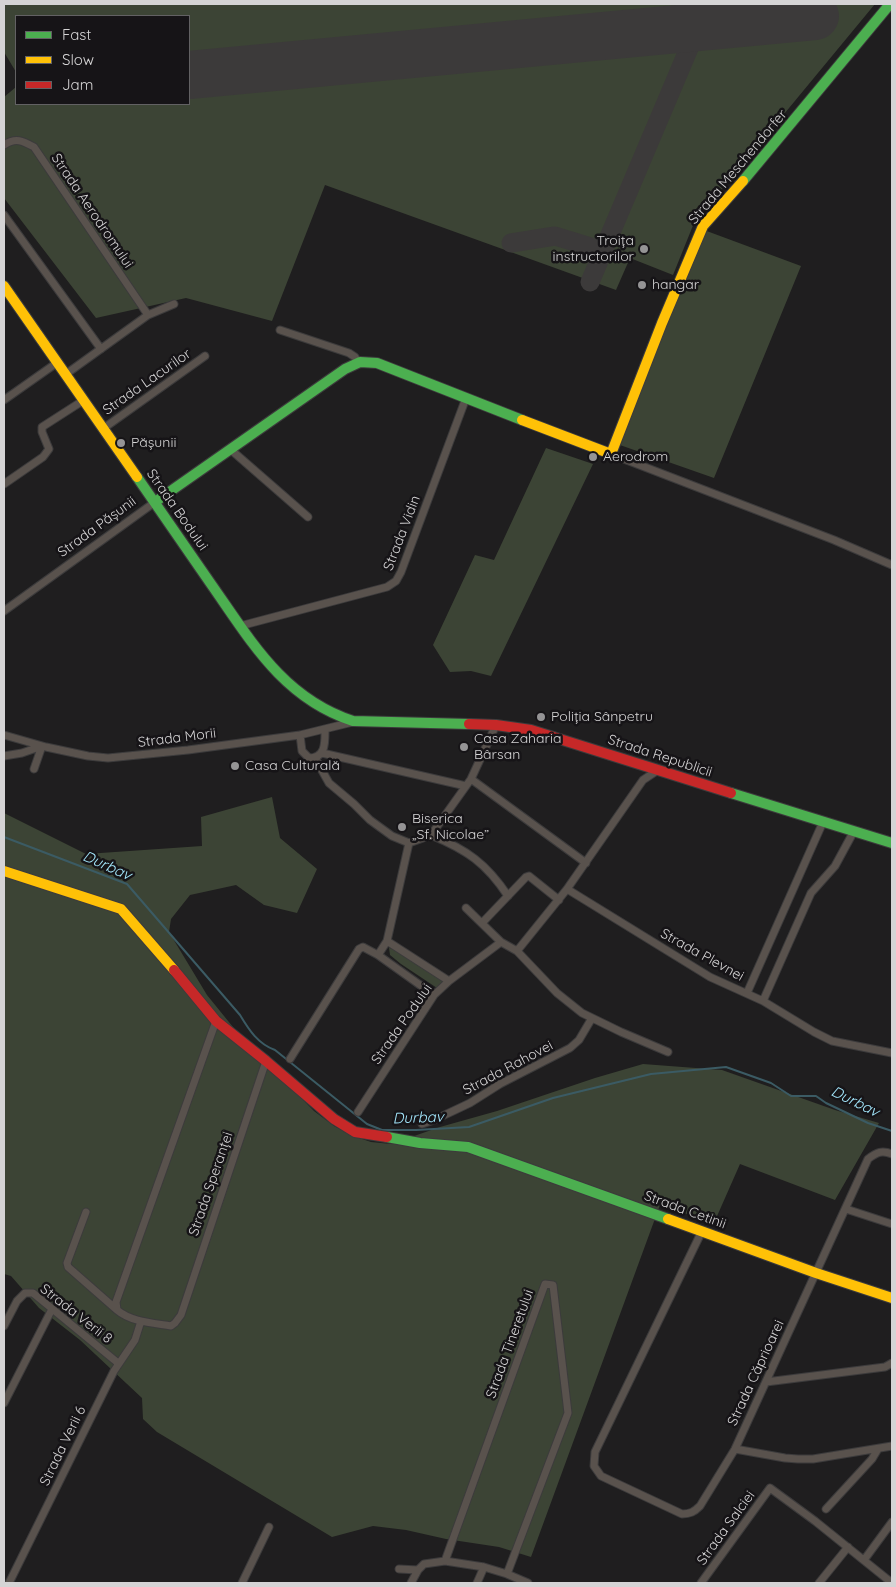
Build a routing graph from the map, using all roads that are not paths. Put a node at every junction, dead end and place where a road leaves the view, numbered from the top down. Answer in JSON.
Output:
{"nodes":[{"id":1,"x":890,"y":4,"type":"edge"},
{"id":2,"x":4,"y":145,"type":"edge"},
{"id":3,"x":4,"y":215,"type":"edge"},
{"id":4,"x":4,"y":286,"type":"edge"},
{"id":5,"x":174,"y":304,"type":"dead end"},
{"id":6,"x":148,"y":315,"type":"junction"},
{"id":7,"x":280,"y":330,"type":"dead end"},
{"id":8,"x":101,"y":349,"type":"junction"},
{"id":9,"x":205,"y":356,"type":"dead end"},
{"id":10,"x":58,"y":362,"type":"junction"},
{"id":11,"x":358,"y":362,"type":"junction"},
{"id":12,"x":66,"y":374,"type":"junction"},
{"id":13,"x":466,"y":398,"type":"junction"},
{"id":14,"x":4,"y":400,"type":"edge"},
{"id":15,"x":84,"y":400,"type":"junction"},
{"id":16,"x":104,"y":428,"type":"junction"},
{"id":17,"x":230,"y":449,"type":"junction"},
{"id":18,"x":611,"y":454,"type":"junction"},
{"id":19,"x":4,"y":484,"type":"edge"},
{"id":20,"x":155,"y":502,"type":"junction"},
{"id":21,"x":308,"y":517,"type":"dead end"},
{"id":22,"x":892,"y":565,"type":"edge"},
{"id":23,"x":4,"y":611,"type":"edge"},
{"id":24,"x":240,"y":626,"type":"junction"},
{"id":25,"x":338,"y":718,"type":"junction"},
{"id":26,"x":354,"y":721,"type":"junction"},
{"id":27,"x":496,"y":725,"type":"junction"},
{"id":28,"x":328,"y":729,"type":"junction"},
{"id":29,"x":4,"y":735,"type":"edge"},
{"id":30,"x":300,"y":735,"type":"junction"},
{"id":31,"x":42,"y":746,"type":"junction"},
{"id":32,"x":322,"y":753,"type":"junction"},
{"id":33,"x":4,"y":756,"type":"edge"},
{"id":34,"x":315,"y":758,"type":"junction"},
{"id":35,"x":640,"y":765,"type":"junction"},
{"id":36,"x":34,"y":769,"type":"dead end"},
{"id":37,"x":658,"y":770,"type":"junction"},
{"id":38,"x":471,"y":779,"type":"junction"},
{"id":39,"x":643,"y":780,"type":"junction"},
{"id":40,"x":466,"y":786,"type":"junction"},
{"id":41,"x":823,"y":822,"type":"junction"},
{"id":42,"x":854,"y":831,"type":"junction"},
{"id":43,"x":431,"y":835,"type":"junction"},
{"id":44,"x":409,"y":843,"type":"junction"},
{"id":45,"x":892,"y":843,"type":"edge"},
{"id":46,"x":586,"y":863,"type":"junction"},
{"id":47,"x":4,"y":871,"type":"edge"},
{"id":48,"x":567,"y":890,"type":"junction"},
{"id":49,"x":508,"y":896,"type":"junction"},
{"id":50,"x":559,"y":900,"type":"junction"},
{"id":51,"x":466,"y":908,"type":"dead end"},
{"id":52,"x":482,"y":922,"type":"junction"},
{"id":53,"x":387,"y":941,"type":"junction"},
{"id":54,"x":501,"y":942,"type":"junction"},
{"id":55,"x":517,"y":951,"type":"junction"},
{"id":56,"x":378,"y":955,"type":"junction"},
{"id":57,"x":449,"y":981,"type":"junction"},
{"id":58,"x":746,"y":993,"type":"junction"},
{"id":59,"x":434,"y":995,"type":"junction"},
{"id":60,"x":763,"y":1001,"type":"junction"},
{"id":61,"x":592,"y":1018,"type":"junction"},
{"id":62,"x":216,"y":1021,"type":"junction"},
{"id":63,"x":668,"y":1052,"type":"dead end"},
{"id":64,"x":892,"y":1053,"type":"edge"},
{"id":65,"x":290,"y":1059,"type":"dead end"},
{"id":66,"x":266,"y":1061,"type":"junction"},
{"id":67,"x":358,"y":1112,"type":"dead end"},
{"id":68,"x":422,"y":1124,"type":"dead end"},
{"id":69,"x":892,"y":1154,"type":"edge"},
{"id":70,"x":846,"y":1209,"type":"junction"},
{"id":71,"x":86,"y":1212,"type":"dead end"},
{"id":72,"x":892,"y":1224,"type":"edge"},
{"id":73,"x":702,"y":1231,"type":"junction"},
{"id":74,"x":816,"y":1273,"type":"junction"},
{"id":75,"x":892,"y":1298,"type":"edge"},
{"id":76,"x":52,"y":1309,"type":"junction"},
{"id":77,"x":117,"y":1310,"type":"junction"},
{"id":78,"x":141,"y":1321,"type":"junction"},
{"id":79,"x":4,"y":1326,"type":"edge"},
{"id":80,"x":118,"y":1363,"type":"junction"},
{"id":81,"x":892,"y":1363,"type":"edge"},
{"id":82,"x":766,"y":1382,"type":"junction"},
{"id":83,"x":4,"y":1403,"type":"edge"},
{"id":84,"x":892,"y":1446,"type":"edge"},
{"id":85,"x":735,"y":1449,"type":"junction"},
{"id":86,"x":878,"y":1449,"type":"junction"},
{"id":87,"x":826,"y":1509,"type":"dead end"},
{"id":88,"x":892,"y":1522,"type":"edge"},
{"id":89,"x":270,"y":1527,"type":"dead end"},
{"id":90,"x":848,"y":1547,"type":"junction"},
{"id":91,"x":864,"y":1560,"type":"junction"},
{"id":92,"x":445,"y":1561,"type":"junction"},
{"id":93,"x":484,"y":1567,"type":"junction"},
{"id":94,"x":399,"y":1569,"type":"dead end"},
{"id":95,"x":418,"y":1570,"type":"junction"},
{"id":96,"x":507,"y":1574,"type":"junction"},
{"id":97,"x":9,"y":1583,"type":"edge"},
{"id":98,"x":242,"y":1583,"type":"edge"},
{"id":99,"x":412,"y":1583,"type":"edge"},
{"id":100,"x":477,"y":1583,"type":"edge"},
{"id":101,"x":528,"y":1583,"type":"edge"},
{"id":102,"x":701,"y":1583,"type":"edge"},
{"id":103,"x":820,"y":1583,"type":"edge"},
{"id":104,"x":892,"y":1583,"type":"edge"}],
"edges":[{"from":1,"to":18,"type":"main road","name":"Strada Meschendorfer"},
{"from":2,"to":6,"type":"street","name":"Strada Aerodromului"},
{"from":3,"to":8,"type":"street"},
{"from":4,"to":10,"type":"main road","name":"Strada Bodului"},
{"from":5,"to":6,"type":"street"},
{"from":6,"to":8,"type":"street"},
{"from":7,"to":11,"type":"street"},
{"from":8,"to":12,"type":"street"},
{"from":9,"to":16,"type":"street","name":"Strada Lacurilor"},
{"from":10,"to":12,"type":"main road","name":"Strada Bodului"},
{"from":10,"to":14,"type":"street"},
{"from":11,"to":13,"type":"main road"},
{"from":11,"to":17,"type":"main road","name":"Strada Pășunii"},
{"from":12,"to":15,"type":"main road","name":"Strada Bodului"},
{"from":13,"to":18,"type":"main road"},
{"from":13,"to":24,"type":"street","name":"Strada Vidin"},
{"from":15,"to":16,"type":"main road","name":"Strada Bodului"},
{"from":15,"to":19,"type":"street"},
{"from":16,"to":20,"type":"main road","name":"Strada Bodului"},
{"from":17,"to":20,"type":"main road","name":"Strada Pășunii"},
{"from":17,"to":21,"type":"street"},
{"from":18,"to":22,"type":"street"},
{"from":20,"to":23,"type":"street","name":"Strada Pășunii"},
{"from":20,"to":24,"type":"main road","name":"Strada Bodului"},
{"from":24,"to":25,"type":"main road","name":"Strada Bodului"},
{"from":25,"to":26,"type":"main road","name":"Strada Bodului"},
{"from":25,"to":28,"type":"street"},
{"from":26,"to":27,"type":"main road","name":"Strada Republicii"},
{"from":26,"to":28,"type":"street","name":"Strada Morii"},
{"from":27,"to":35,"type":"main road","name":"Strada Republicii"},
{"from":27,"to":38,"type":"street"},
{"from":28,"to":30,"type":"street","name":"Strada Morii"},
{"from":28,"to":32,"type":"street"},
{"from":29,"to":31,"type":"street","name":"Strada Morii"},
{"from":30,"to":31,"type":"street","name":"Strada Morii"},
{"from":30,"to":34,"type":"street"},
{"from":31,"to":33,"type":"street"},
{"from":31,"to":36,"type":"street"},
{"from":32,"to":34,"type":"street"},
{"from":32,"to":40,"type":"street"},
{"from":34,"to":44,"type":"street"},
{"from":35,"to":37,"type":"main road","name":"Strada Republicii"},
{"from":35,"to":39,"type":"street"},
{"from":37,"to":39,"type":"street"},
{"from":37,"to":41,"type":"main road","name":"Strada Republicii"},
{"from":38,"to":40,"type":"street"},
{"from":38,"to":46,"type":"street"},
{"from":39,"to":46,"type":"street"},
{"from":40,"to":43,"type":"street"},
{"from":41,"to":42,"type":"main road","name":"Strada Republicii"},
{"from":41,"to":58,"type":"street"},
{"from":42,"to":45,"type":"main road","name":"Strada Republicii"},
{"from":42,"to":60,"type":"street"},
{"from":43,"to":44,"type":"street"},
{"from":43,"to":49,"type":"street"},
{"from":44,"to":53,"type":"street"},
{"from":46,"to":48,"type":"street"},
{"from":47,"to":62,"type":"main road","name":"Strada Cetinii"},
{"from":48,"to":50,"type":"street"},
{"from":48,"to":58,"type":"street","name":"Strada Plevnei"},
{"from":49,"to":50,"type":"street"},
{"from":49,"to":52,"type":"street"},
{"from":50,"to":55,"type":"street"},
{"from":51,"to":52,"type":"street"},
{"from":52,"to":54,"type":"street"},
{"from":53,"to":56,"type":"street"},
{"from":53,"to":57,"type":"street"},
{"from":54,"to":55,"type":"street"},
{"from":54,"to":57,"type":"street","name":"Strada Podului"},
{"from":55,"to":61,"type":"street"},
{"from":56,"to":59,"type":"street"},
{"from":56,"to":65,"type":"street"},
{"from":57,"to":59,"type":"street","name":"Strada Podului"},
{"from":58,"to":60,"type":"street","name":"Strada Plevnei"},
{"from":59,"to":67,"type":"street","name":"Strada Podului"},
{"from":60,"to":64,"type":"street","name":"Strada Plevnei"},
{"from":61,"to":63,"type":"street"},
{"from":61,"to":68,"type":"street","name":"Strada Rahovei"},
{"from":62,"to":66,"type":"main road","name":"Strada Cetinii"},
{"from":62,"to":77,"type":"street"},
{"from":66,"to":73,"type":"main road","name":"Strada Cetinii"},
{"from":66,"to":78,"type":"street","name":"Strada Speranței"},
{"from":69,"to":70,"type":"street","name":"Strada Căprioarei"},
{"from":70,"to":72,"type":"street"},
{"from":70,"to":74,"type":"street","name":"Strada Căprioarei"},
{"from":71,"to":77,"type":"street"},
{"from":73,"to":74,"type":"main road","name":"Strada Cetinii"},
{"from":73,"to":85,"type":"street","name":"Strada Căprioarei"},
{"from":74,"to":75,"type":"main road","name":"Strada Cetinii"},
{"from":74,"to":82,"type":"street","name":"Strada Căprioarei"},
{"from":76,"to":79,"type":"street","name":"Strada Verii 8"},
{"from":76,"to":80,"type":"street","name":"Strada Verii 8"},
{"from":76,"to":83,"type":"street"},
{"from":77,"to":78,"type":"street"},
{"from":78,"to":80,"type":"street","name":"Strada Verii 6"},
{"from":80,"to":97,"type":"street","name":"Strada Verii 6"},
{"from":81,"to":82,"type":"street"},
{"from":82,"to":85,"type":"street","name":"Strada Căprioarei"},
{"from":84,"to":86,"type":"street"},
{"from":85,"to":86,"type":"street"},
{"from":86,"to":87,"type":"street"},
{"from":88,"to":91,"type":"street"},
{"from":89,"to":98,"type":"street"},
{"from":90,"to":91,"type":"street"},
{"from":90,"to":102,"type":"street","name":"Strada Salciei"},
{"from":90,"to":103,"type":"street"},
{"from":91,"to":104,"type":"street"},
{"from":92,"to":93,"type":"street"},
{"from":92,"to":95,"type":"street"},
{"from":92,"to":96,"type":"street","name":"Strada Tineretului"},
{"from":93,"to":96,"type":"street"},
{"from":93,"to":100,"type":"street"},
{"from":94,"to":95,"type":"street"},
{"from":95,"to":99,"type":"street"},
{"from":96,"to":101,"type":"street"}]}
